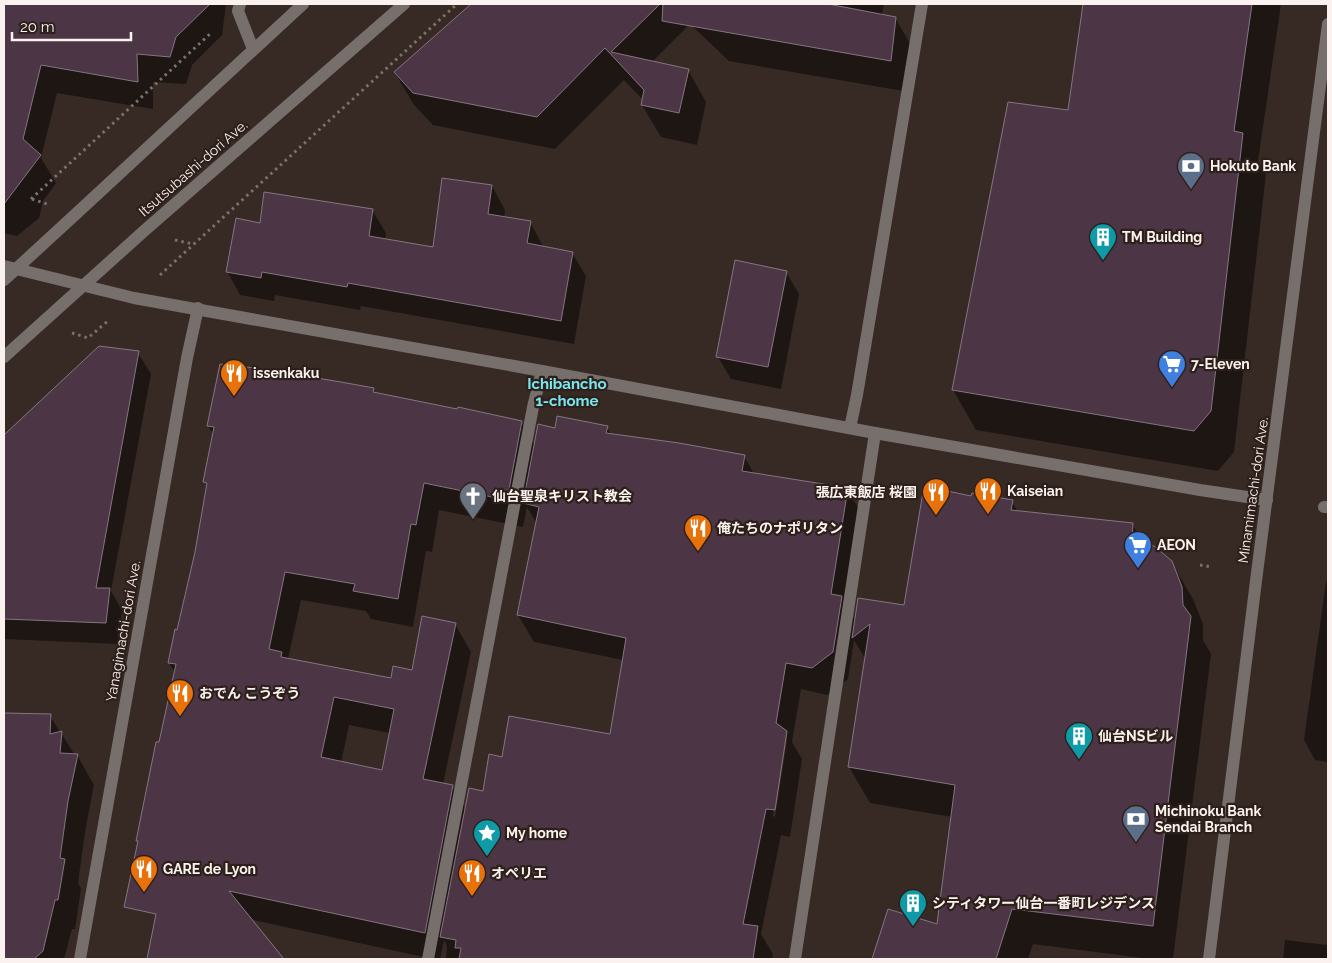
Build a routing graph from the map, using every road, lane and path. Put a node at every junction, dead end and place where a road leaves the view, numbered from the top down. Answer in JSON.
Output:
{"nodes":[{"id":1,"x":240,"y":4,"type":"edge"},
{"id":2,"x":303,"y":4,"type":"edge"},
{"id":3,"x":404,"y":4,"type":"edge"},
{"id":4,"x":457,"y":4,"type":"edge"},
{"id":5,"x":922,"y":4,"type":"edge"},
{"id":6,"x":1328,"y":24,"type":"edge"},
{"id":7,"x":212,"y":34,"type":"dead end"},
{"id":8,"x":253,"y":49,"type":"junction"},
{"id":9,"x":55,"y":206,"type":"dead end"},
{"id":10,"x":167,"y":238,"type":"dead end"},
{"id":11,"x":193,"y":245,"type":"junction"},
{"id":12,"x":10,"y":268,"type":"edge"},
{"id":13,"x":159,"y":276,"type":"dead end"},
{"id":14,"x":4,"y":280,"type":"edge"},
{"id":15,"x":84,"y":286,"type":"junction"},
{"id":16,"x":198,"y":308,"type":"junction"},
{"id":17,"x":115,"y":315,"type":"dead end"},
{"id":18,"x":68,"y":332,"type":"dead end"},
{"id":19,"x":4,"y":357,"type":"edge"},
{"id":20,"x":542,"y":371,"type":"junction"},
{"id":21,"x":850,"y":428,"type":"junction"},
{"id":22,"x":874,"y":433,"type":"junction"},
{"id":23,"x":1267,"y":500,"type":"junction"},
{"id":24,"x":1200,"y":565,"type":"dead end"},
{"id":25,"x":1212,"y":567,"type":"dead end"},
{"id":26,"x":80,"y":959,"type":"edge"},
{"id":27,"x":428,"y":959,"type":"edge"},
{"id":28,"x":795,"y":959,"type":"edge"},
{"id":29,"x":1209,"y":959,"type":"edge"}],
"edges":[{"from":1,"to":8,"type":"street"},
{"from":2,"to":8,"type":"street"},
{"from":3,"to":15,"type":"street","name":"Itsutsubashi-dori Ave."},
{"from":4,"to":11,"type":"path"},
{"from":5,"to":21,"type":"street"},
{"from":6,"to":23,"type":"street","name":"Minamimachi-dori Ave."},
{"from":7,"to":9,"type":"path"},
{"from":8,"to":12,"type":"street"},
{"from":10,"to":11,"type":"path"},
{"from":11,"to":13,"type":"path"},
{"from":12,"to":14,"type":"street"},
{"from":12,"to":15,"type":"street"},
{"from":15,"to":16,"type":"street"},
{"from":15,"to":19,"type":"street","name":"Itsutsubashi-dori Ave."},
{"from":16,"to":20,"type":"street"},
{"from":16,"to":26,"type":"street","name":"Yanagimachi-dori Ave."},
{"from":17,"to":18,"type":"path"},
{"from":20,"to":21,"type":"street"},
{"from":20,"to":27,"type":"street"},
{"from":21,"to":22,"type":"street"},
{"from":22,"to":23,"type":"street"},
{"from":22,"to":28,"type":"street"},
{"from":23,"to":29,"type":"street","name":"Minamimachi-dori Ave."},
{"from":24,"to":25,"type":"path"}]}
